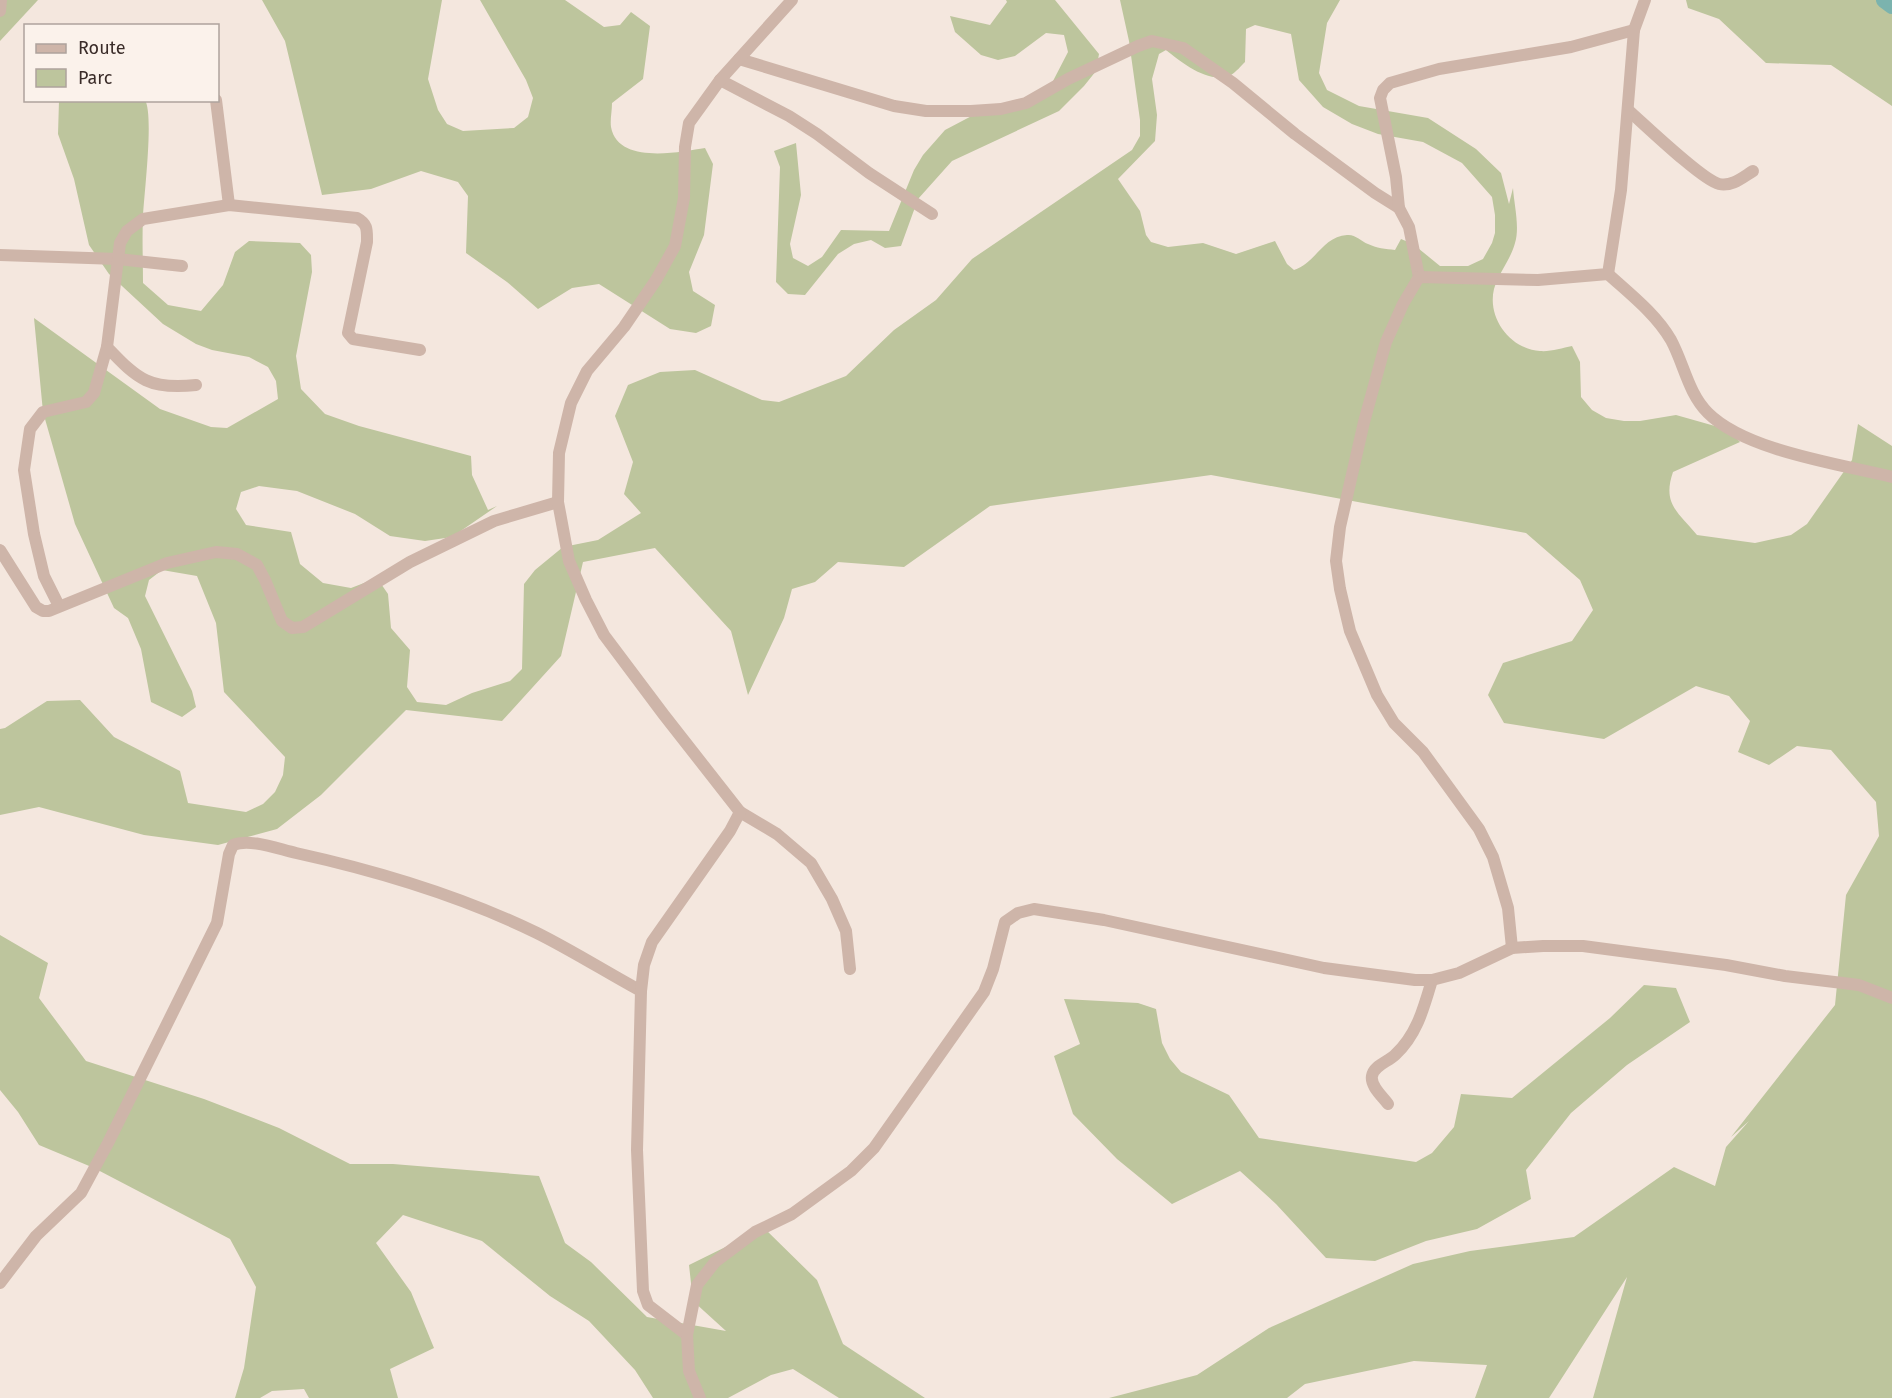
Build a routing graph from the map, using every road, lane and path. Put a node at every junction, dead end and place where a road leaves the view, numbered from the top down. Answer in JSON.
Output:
{"nodes":[{"id":1,"x":1,"y":0,"type":"edge"},
{"id":2,"x":792,"y":0,"type":"edge"},
{"id":3,"x":1646,"y":0,"type":"edge"},
{"id":4,"x":0,"y":11,"type":"edge"},
{"id":5,"x":1634,"y":30,"type":"junction"},
{"id":6,"x":739,"y":59,"type":"junction"},
{"id":7,"x":720,"y":80,"type":"junction"},
{"id":8,"x":216,"y":102,"type":"edge"},
{"id":9,"x":1628,"y":110,"type":"junction"},
{"id":10,"x":1753,"y":171,"type":"dead end"},
{"id":11,"x":229,"y":205,"type":"junction"},
{"id":12,"x":1399,"y":208,"type":"junction"},
{"id":13,"x":932,"y":214,"type":"dead end"},
{"id":14,"x":0,"y":255,"type":"edge"},
{"id":15,"x":118,"y":259,"type":"junction"},
{"id":16,"x":182,"y":266,"type":"dead end"},
{"id":17,"x":1608,"y":274,"type":"junction"},
{"id":18,"x":1419,"y":277,"type":"junction"},
{"id":19,"x":108,"y":347,"type":"junction"},
{"id":20,"x":420,"y":350,"type":"dead end"},
{"id":21,"x":196,"y":385,"type":"dead end"},
{"id":22,"x":1892,"y":477,"type":"edge"},
{"id":23,"x":558,"y":502,"type":"junction"},
{"id":24,"x":0,"y":550,"type":"edge"},
{"id":25,"x":59,"y":606,"type":"junction"},
{"id":26,"x":740,"y":812,"type":"junction"},
{"id":27,"x":1512,"y":948,"type":"junction"},
{"id":28,"x":850,"y":969,"type":"dead end"},
{"id":29,"x":1432,"y":980,"type":"junction"},
{"id":30,"x":641,"y":991,"type":"junction"},
{"id":31,"x":1892,"y":998,"type":"edge"},
{"id":32,"x":1388,"y":1104,"type":"dead end"},
{"id":33,"x":0,"y":1283,"type":"edge"},
{"id":34,"x":687,"y":1335,"type":"junction"},
{"id":35,"x":700,"y":1398,"type":"edge"}],
"edges":[{"from":1,"to":4,"type":"street"},
{"from":2,"to":6,"type":"street"},
{"from":3,"to":5,"type":"street"},
{"from":5,"to":9,"type":"street"},
{"from":5,"to":12,"type":"street"},
{"from":6,"to":7,"type":"street"},
{"from":6,"to":12,"type":"street"},
{"from":7,"to":13,"type":"street"},
{"from":7,"to":23,"type":"street"},
{"from":8,"to":11,"type":"street"},
{"from":9,"to":10,"type":"street"},
{"from":9,"to":17,"type":"street"},
{"from":11,"to":15,"type":"street"},
{"from":11,"to":20,"type":"street"},
{"from":12,"to":18,"type":"street"},
{"from":14,"to":15,"type":"street"},
{"from":15,"to":16,"type":"street"},
{"from":15,"to":19,"type":"street"},
{"from":17,"to":18,"type":"street"},
{"from":17,"to":22,"type":"street"},
{"from":18,"to":27,"type":"street"},
{"from":19,"to":21,"type":"street"},
{"from":19,"to":25,"type":"street"},
{"from":23,"to":25,"type":"street"},
{"from":23,"to":26,"type":"street"},
{"from":24,"to":25,"type":"street"},
{"from":26,"to":28,"type":"street"},
{"from":26,"to":30,"type":"street"},
{"from":27,"to":29,"type":"street"},
{"from":27,"to":31,"type":"street"},
{"from":29,"to":32,"type":"street"},
{"from":29,"to":34,"type":"street"},
{"from":30,"to":33,"type":"street"},
{"from":30,"to":34,"type":"street"},
{"from":34,"to":35,"type":"street"}]}
